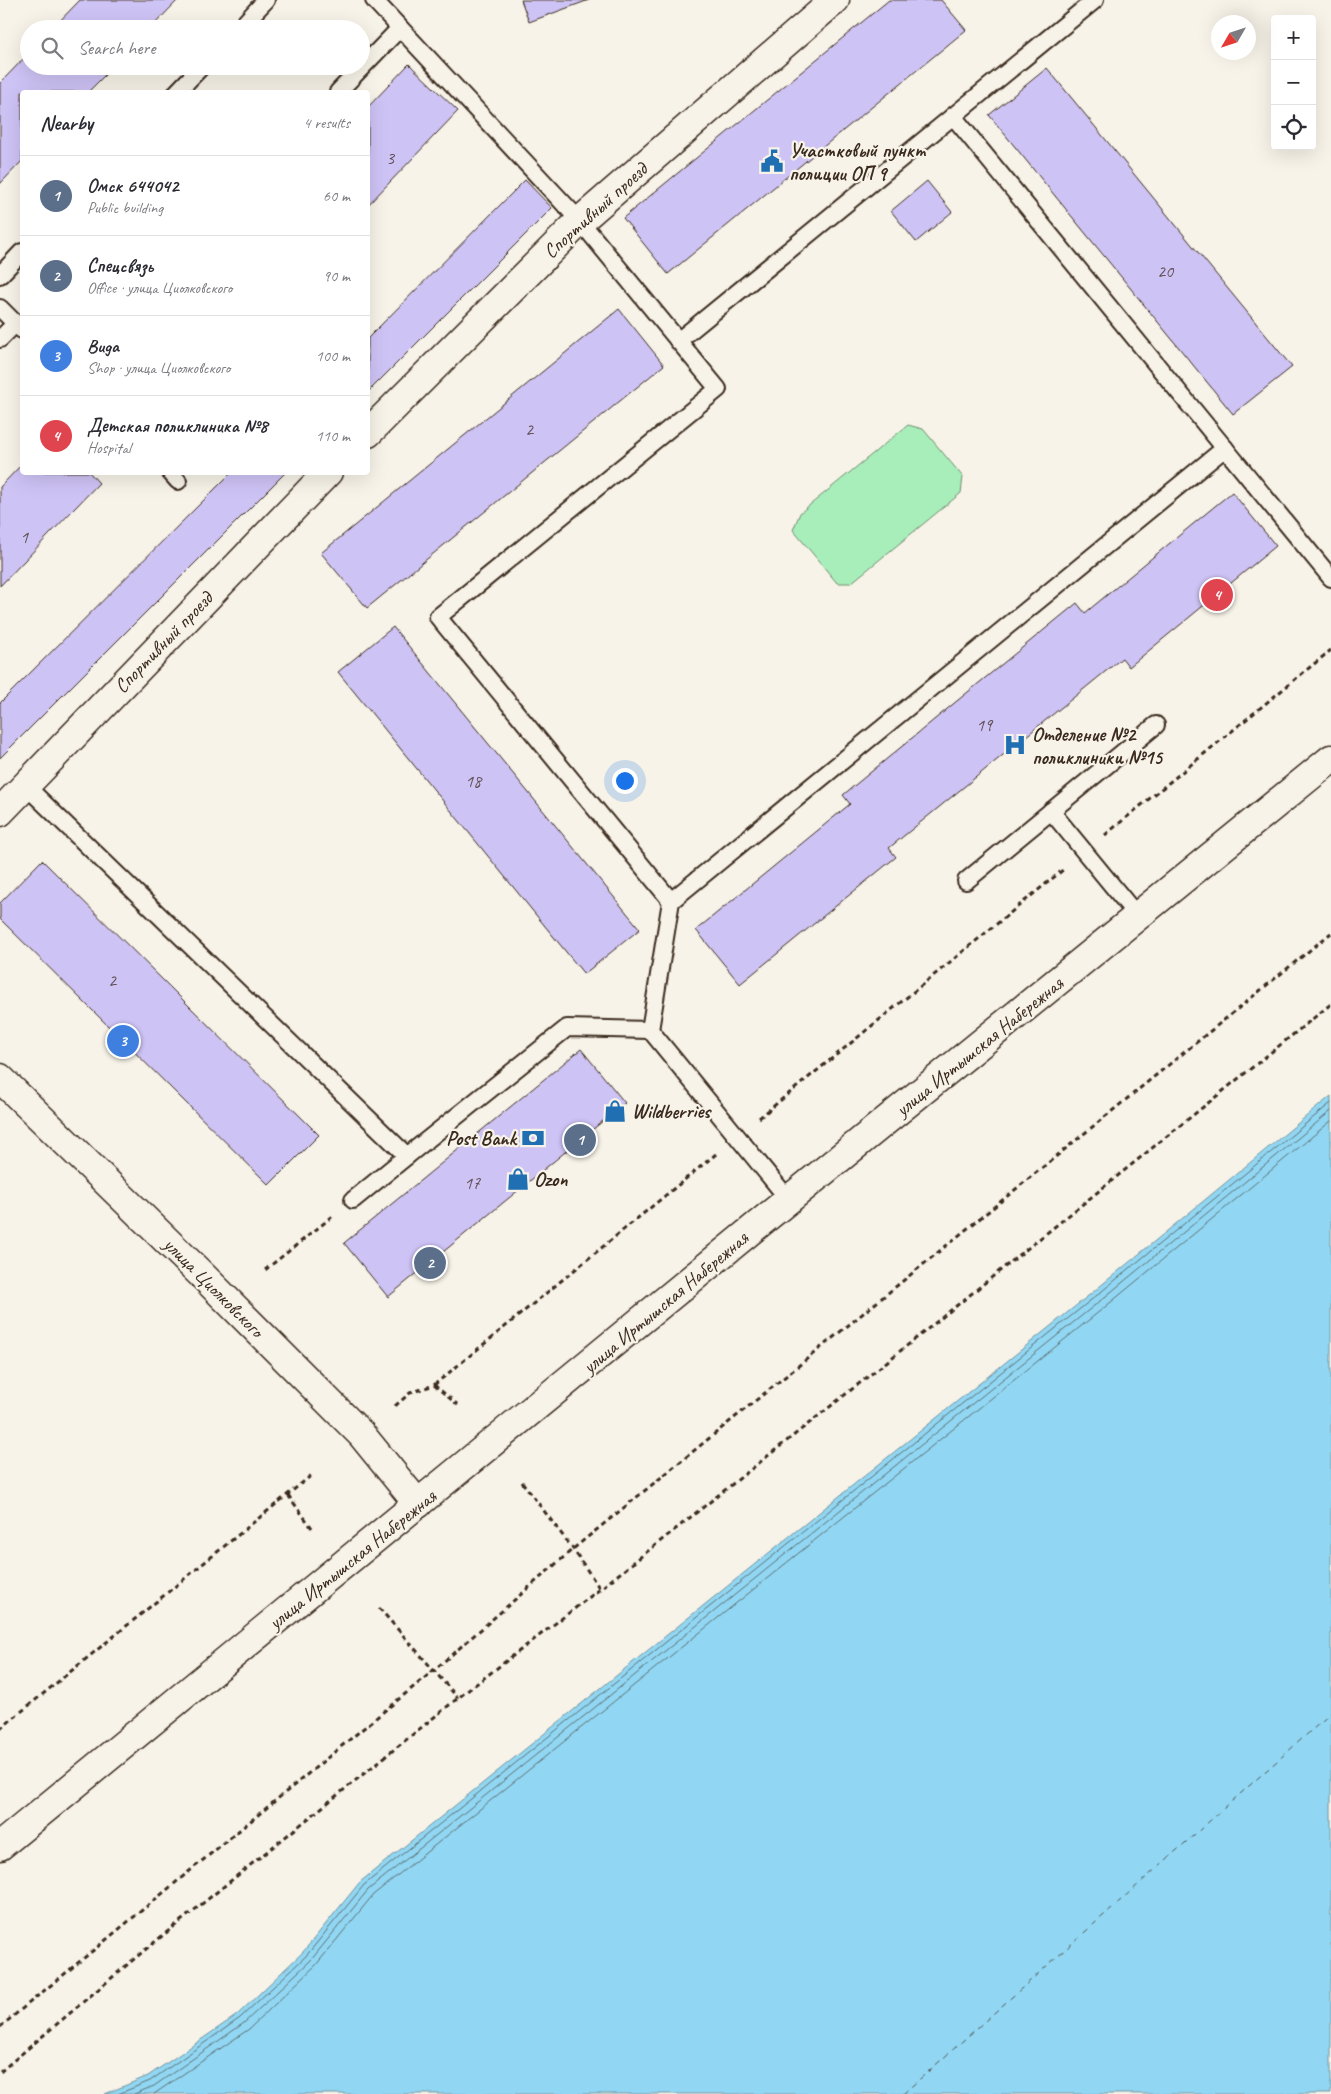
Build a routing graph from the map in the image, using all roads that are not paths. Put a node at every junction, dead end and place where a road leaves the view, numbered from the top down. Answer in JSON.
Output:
{"nodes":[{"id":1,"x":266,"y":0,"type":"edge"},
{"id":2,"x":374,"y":0,"type":"edge"},
{"id":3,"x":835,"y":0,"type":"edge"},
{"id":4,"x":1092,"y":1,"type":"edge"},
{"id":5,"x":247,"y":20,"type":"edge"},
{"id":6,"x":400,"y":28,"type":"junction"},
{"id":7,"x":370,"y":59,"type":"edge"},
{"id":8,"x":193,"y":75,"type":"edge"},
{"id":9,"x":354,"y":75,"type":"edge"},
{"id":10,"x":179,"y":90,"type":"edge"},
{"id":11,"x":340,"y":90,"type":"edge"},
{"id":12,"x":953,"y":116,"type":"junction"},
{"id":13,"x":580,"y":221,"type":"junction"},
{"id":14,"x":20,"y":254,"type":"edge"},
{"id":15,"x":0,"y":275,"type":"edge"},
{"id":16,"x":0,"y":308,"type":"edge"},
{"id":17,"x":19,"y":326,"type":"edge"},
{"id":18,"x":0,"y":339,"type":"edge"},
{"id":19,"x":678,"y":341,"type":"junction"},
{"id":20,"x":370,"y":431,"type":"edge"},
{"id":21,"x":1225,"y":448,"type":"junction"},
{"id":22,"x":325,"y":475,"type":"edge"},
{"id":23,"x":1331,"y":578,"type":"edge"},
{"id":24,"x":1156,"y":725,"type":"dead end"},
{"id":25,"x":1331,"y":759,"type":"edge"},
{"id":26,"x":25,"y":785,"type":"junction"},
{"id":27,"x":1051,"y":811,"type":"junction"},
{"id":28,"x":0,"y":812,"type":"edge"},
{"id":29,"x":966,"y":881,"type":"dead end"},
{"id":30,"x":671,"y":902,"type":"junction"},
{"id":31,"x":1138,"y":918,"type":"junction"},
{"id":32,"x":650,"y":1030,"type":"junction"},
{"id":33,"x":0,"y":1078,"type":"edge"},
{"id":34,"x":407,"y":1156,"type":"junction"},
{"id":35,"x":353,"y":1200,"type":"road end"},
{"id":36,"x":789,"y":1200,"type":"junction"},
{"id":37,"x":418,"y":1504,"type":"junction"},
{"id":38,"x":0,"y":1846,"type":"edge"}],
"edges":[{"from":1,"to":5,"type":"lane"},
{"from":2,"to":6,"type":"lane"},
{"from":3,"to":13,"type":"main road","name":"Спортивный проезд"},
{"from":4,"to":12,"type":"lane"},
{"from":6,"to":7,"type":"lane"},
{"from":6,"to":13,"type":"lane"},
{"from":8,"to":10,"type":"lane"},
{"from":9,"to":11,"type":"lane"},
{"from":12,"to":19,"type":"lane"},
{"from":12,"to":21,"type":"lane"},
{"from":13,"to":19,"type":"lane"},
{"from":13,"to":20,"type":"main road","name":"Спортивный проезд"},
{"from":14,"to":15,"type":"lane"},
{"from":16,"to":17,"type":"lane"},
{"from":17,"to":18,"type":"lane"},
{"from":19,"to":30,"type":"lane"},
{"from":21,"to":23,"type":"lane"},
{"from":21,"to":30,"type":"lane"},
{"from":22,"to":26,"type":"main road","name":"Спортивный проезд"},
{"from":24,"to":27,"type":"lane"},
{"from":25,"to":31,"type":"main road","name":"улица Иртышская Набережная"},
{"from":26,"to":28,"type":"main road","name":"Спортивный проезд"},
{"from":26,"to":34,"type":"lane"},
{"from":27,"to":29,"type":"lane"},
{"from":27,"to":31,"type":"lane"},
{"from":30,"to":32,"type":"lane"},
{"from":31,"to":36,"type":"main road","name":"улица Иртышская Набережная"},
{"from":32,"to":34,"type":"lane"},
{"from":32,"to":36,"type":"lane"},
{"from":33,"to":37,"type":"main road","name":"улица Циолковского"},
{"from":34,"to":35,"type":"lane"},
{"from":36,"to":37,"type":"main road","name":"улица Иртышская Набережная"},
{"from":37,"to":38,"type":"main road","name":"улица Иртышская Набережная"}]}
